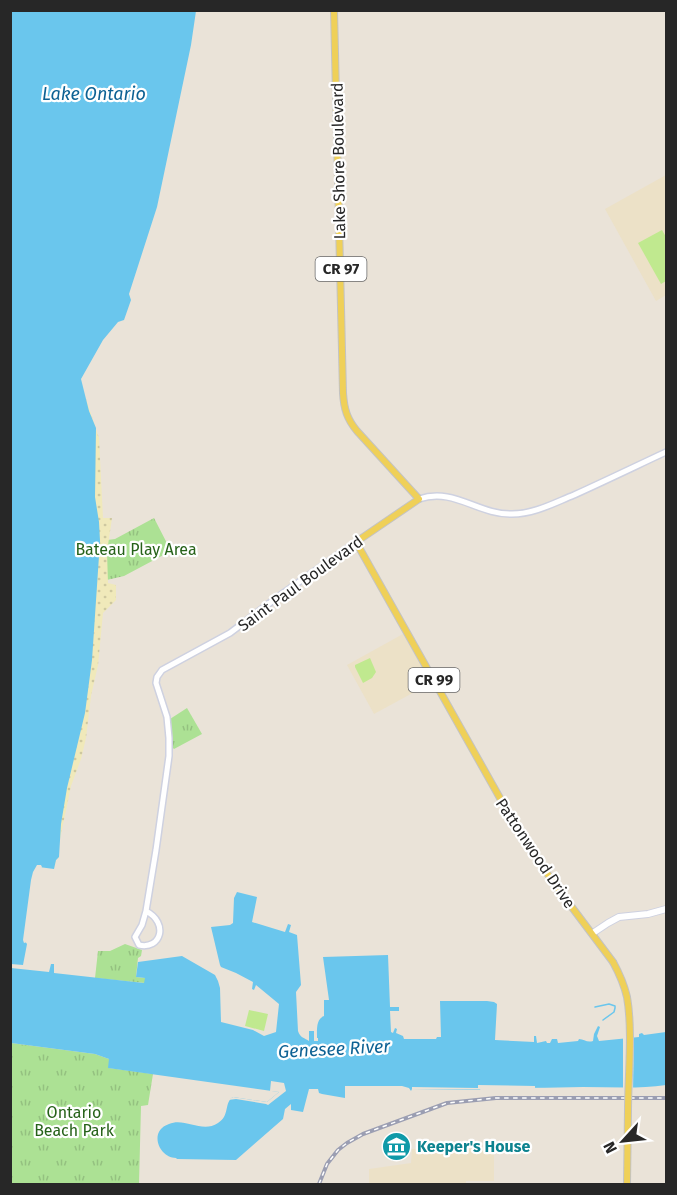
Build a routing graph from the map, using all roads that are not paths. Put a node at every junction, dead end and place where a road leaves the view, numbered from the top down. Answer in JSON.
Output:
{"nodes":[{"id":1,"x":334,"y":10,"type":"edge"},
{"id":2,"x":666,"y":452,"type":"edge"},
{"id":3,"x":418,"y":500,"type":"junction"},
{"id":4,"x":356,"y":542,"type":"junction"},
{"id":5,"x":666,"y":909,"type":"edge"},
{"id":6,"x":146,"y":911,"type":"junction"},
{"id":7,"x":593,"y":933,"type":"junction"},
{"id":8,"x":627,"y":1185,"type":"edge"}],
"edges":[{"from":1,"to":3,"type":"main road","name":"Lake Shore Boulevard","number":"CR 97"},
{"from":2,"to":3,"type":"street","name":"Saint Paul Boulevard"},
{"from":3,"to":4,"type":"main road","name":"Saint Paul Boulevard"},
{"from":4,"to":6,"type":"street","name":"Saint Paul Boulevard"},
{"from":4,"to":7,"type":"main road","name":"Pattonwood Drive","number":"CR 99"},
{"from":5,"to":7,"type":"main road"},
{"from":6,"to":6,"type":"street","name":"Saint Paul Boulevard"},
{"from":7,"to":8,"type":"main road","name":"Pattonwood Drive","bridge":true}]}
